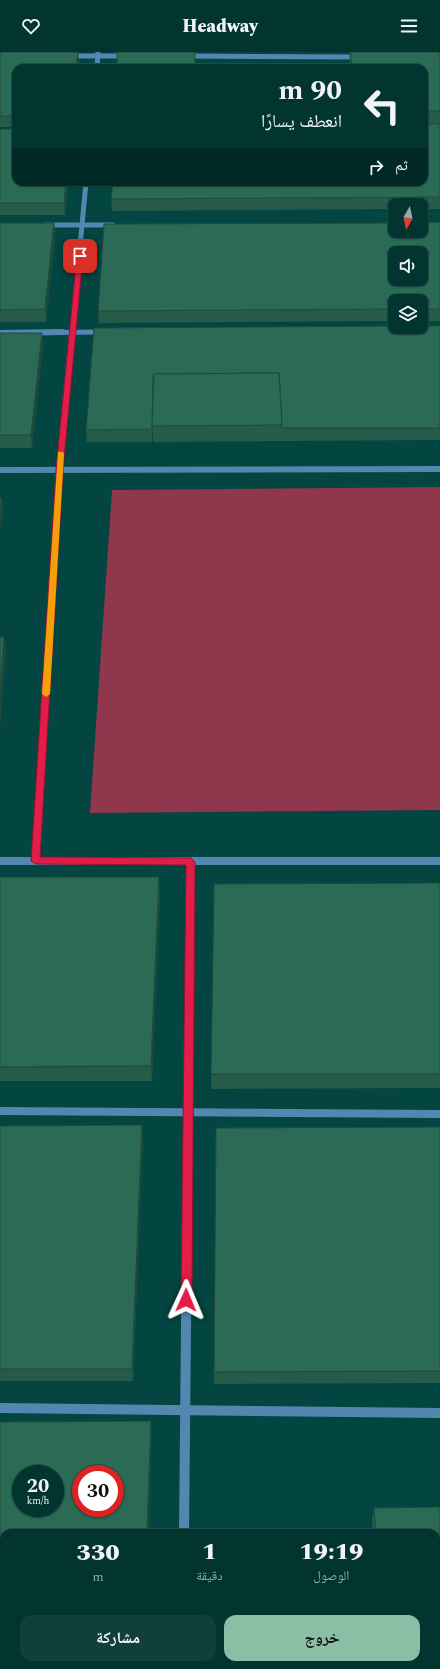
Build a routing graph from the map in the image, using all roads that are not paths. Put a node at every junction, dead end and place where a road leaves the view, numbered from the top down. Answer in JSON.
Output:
{"nodes":[{"id":1,"x":98,"y":54,"type":"edge"},
{"id":2,"x":60,"y":56,"type":"edge"},
{"id":3,"x":130,"y":56,"type":"edge"},
{"id":4,"x":178,"y":56,"type":"edge"},
{"id":5,"x":368,"y":57,"type":"edge"},
{"id":6,"x":97,"y":64,"type":"edge"},
{"id":7,"x":86,"y":186,"type":"edge"},
{"id":8,"x":38,"y":225,"type":"edge"},
{"id":9,"x":82,"y":225,"type":"junction"},
{"id":10,"x":122,"y":225,"type":"edge"},
{"id":11,"x":111,"y":332,"type":"edge"},
{"id":12,"x":0,"y":333,"type":"edge"},
{"id":13,"x":72,"y":333,"type":"junction"},
{"id":14,"x":440,"y":469,"type":"edge"},
{"id":15,"x":0,"y":470,"type":"edge"},
{"id":16,"x":59,"y":470,"type":"junction"},
{"id":17,"x":0,"y":861,"type":"edge"},
{"id":18,"x":36,"y":861,"type":"junction"},
{"id":19,"x":440,"y":861,"type":"edge"},
{"id":20,"x":191,"y":862,"type":"junction"},
{"id":21,"x":0,"y":1111,"type":"edge"},
{"id":22,"x":188,"y":1112,"type":"junction"},
{"id":23,"x":440,"y":1114,"type":"edge"},
{"id":24,"x":0,"y":1408,"type":"edge"},
{"id":25,"x":185,"y":1410,"type":"junction"},
{"id":26,"x":440,"y":1413,"type":"edge"},
{"id":27,"x":184,"y":1529,"type":"edge"}],
"edges":[{"from":1,"to":2,"type":"street"},
{"from":1,"to":3,"type":"street"},
{"from":1,"to":6,"type":"street"},
{"from":4,"to":5,"type":"street"},
{"from":7,"to":9,"type":"street"},
{"from":8,"to":9,"type":"street"},
{"from":9,"to":10,"type":"street"},
{"from":9,"to":13,"type":"street"},
{"from":11,"to":13,"type":"street"},
{"from":12,"to":13,"type":"street"},
{"from":13,"to":16,"type":"street"},
{"from":14,"to":16,"type":"street"},
{"from":15,"to":16,"type":"street"},
{"from":16,"to":18,"type":"street"},
{"from":17,"to":18,"type":"street"},
{"from":18,"to":20,"type":"street"},
{"from":19,"to":20,"type":"street"},
{"from":20,"to":22,"type":"street"},
{"from":21,"to":22,"type":"street"},
{"from":22,"to":23,"type":"street"},
{"from":22,"to":25,"type":"street"},
{"from":24,"to":25,"type":"street"},
{"from":25,"to":26,"type":"street"},
{"from":25,"to":27,"type":"street"}]}
